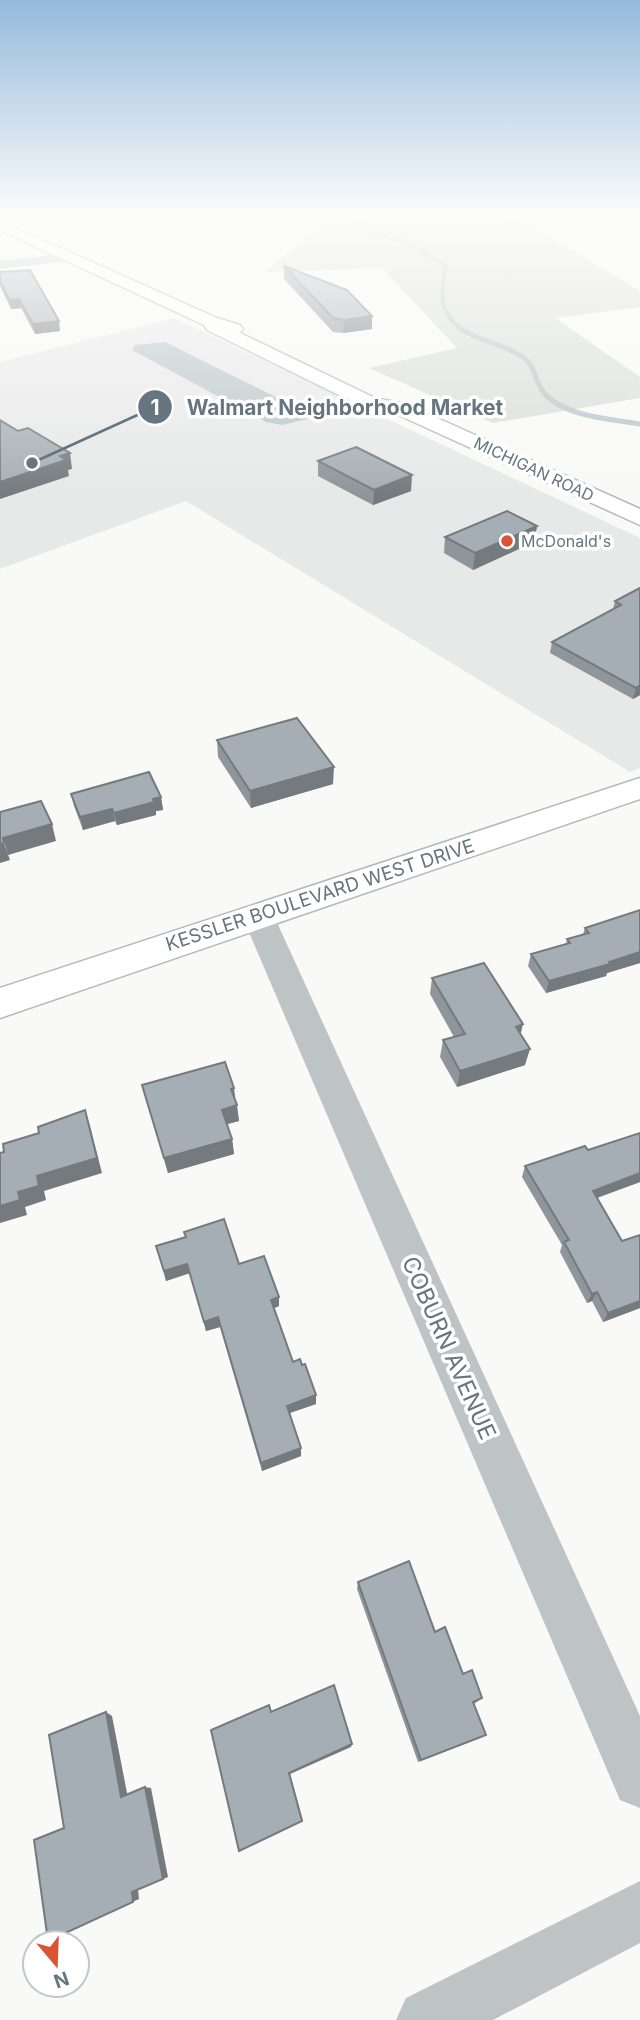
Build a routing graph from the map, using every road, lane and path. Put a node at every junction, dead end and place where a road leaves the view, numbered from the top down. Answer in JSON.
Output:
{"nodes":[{"id":1,"x":177,"y":306,"type":"edge"},
{"id":2,"x":640,"y":518,"type":"edge"},
{"id":3,"x":640,"y":788,"type":"edge"},
{"id":4,"x":258,"y":916,"type":"junction"},
{"id":5,"x":0,"y":1003,"type":"edge"},
{"id":6,"x":640,"y":1780,"type":"edge"},
{"id":7,"x":640,"y":1911,"type":"edge"},
{"id":8,"x":428,"y":2020,"type":"edge"}],
"edges":[{"from":1,"to":2,"type":"main road","name":"MICHIGAN ROAD"},
{"from":3,"to":4,"type":"main road","name":"KESSLER BOULEVARD WEST DRIVE"},
{"from":4,"to":5,"type":"main road","name":"KESSLER BOULEVARD WEST DRIVE"},
{"from":4,"to":6,"type":"street","name":"COBURN AVENUE"},
{"from":7,"to":8,"type":"street"}]}
